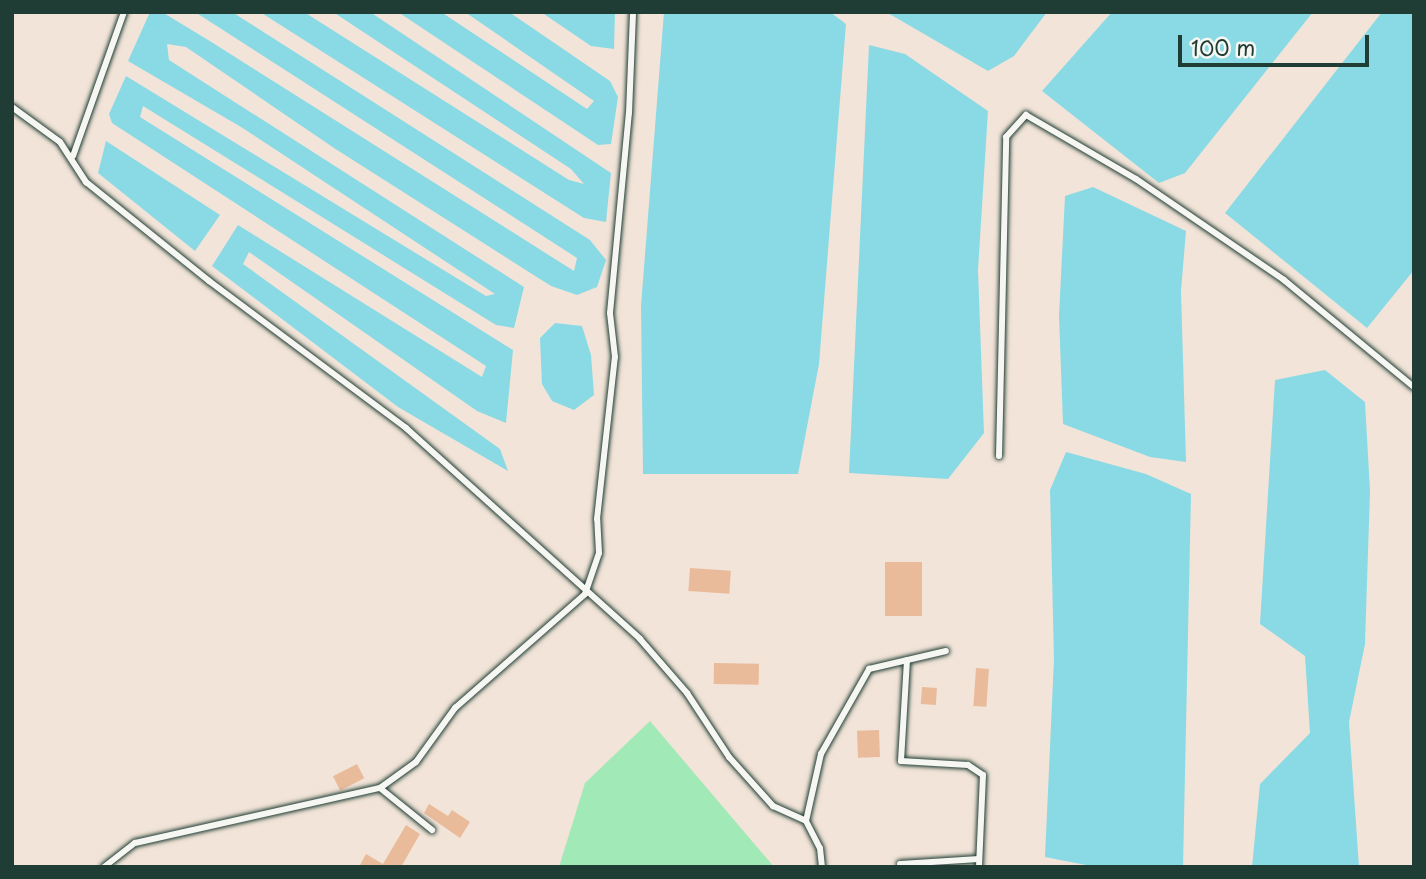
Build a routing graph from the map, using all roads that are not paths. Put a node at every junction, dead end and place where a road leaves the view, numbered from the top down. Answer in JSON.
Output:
{"nodes":[{"id":1,"x":124,"y":12,"type":"edge"},
{"id":2,"x":633,"y":12,"type":"edge"},
{"id":3,"x":12,"y":107,"type":"edge"},
{"id":4,"x":73,"y":156,"type":"junction"},
{"id":5,"x":1414,"y":387,"type":"edge"},
{"id":6,"x":999,"y":456,"type":"dead end"},
{"id":7,"x":586,"y":594,"type":"junction"},
{"id":8,"x":946,"y":651,"type":"dead end"},
{"id":9,"x":907,"y":660,"type":"junction"},
{"id":10,"x":380,"y":788,"type":"junction"},
{"id":11,"x":806,"y":821,"type":"junction"},
{"id":12,"x":432,"y":830,"type":"dead end"},
{"id":13,"x":979,"y":863,"type":"edge"},
{"id":14,"x":900,"y":864,"type":"dead end"},
{"id":15,"x":104,"y":867,"type":"edge"},
{"id":16,"x":822,"y":867,"type":"edge"}],
"edges":[{"from":1,"to":4,"type":"lane"},
{"from":2,"to":7,"type":"lane"},
{"from":3,"to":4,"type":"lane"},
{"from":4,"to":7,"type":"lane"},
{"from":5,"to":6,"type":"lane"},
{"from":7,"to":10,"type":"lane"},
{"from":7,"to":11,"type":"lane"},
{"from":8,"to":9,"type":"lane"},
{"from":9,"to":11,"type":"lane"},
{"from":9,"to":13,"type":"lane"},
{"from":10,"to":12,"type":"lane"},
{"from":10,"to":15,"type":"lane"},
{"from":11,"to":16,"type":"lane"},
{"from":13,"to":14,"type":"lane"}]}
